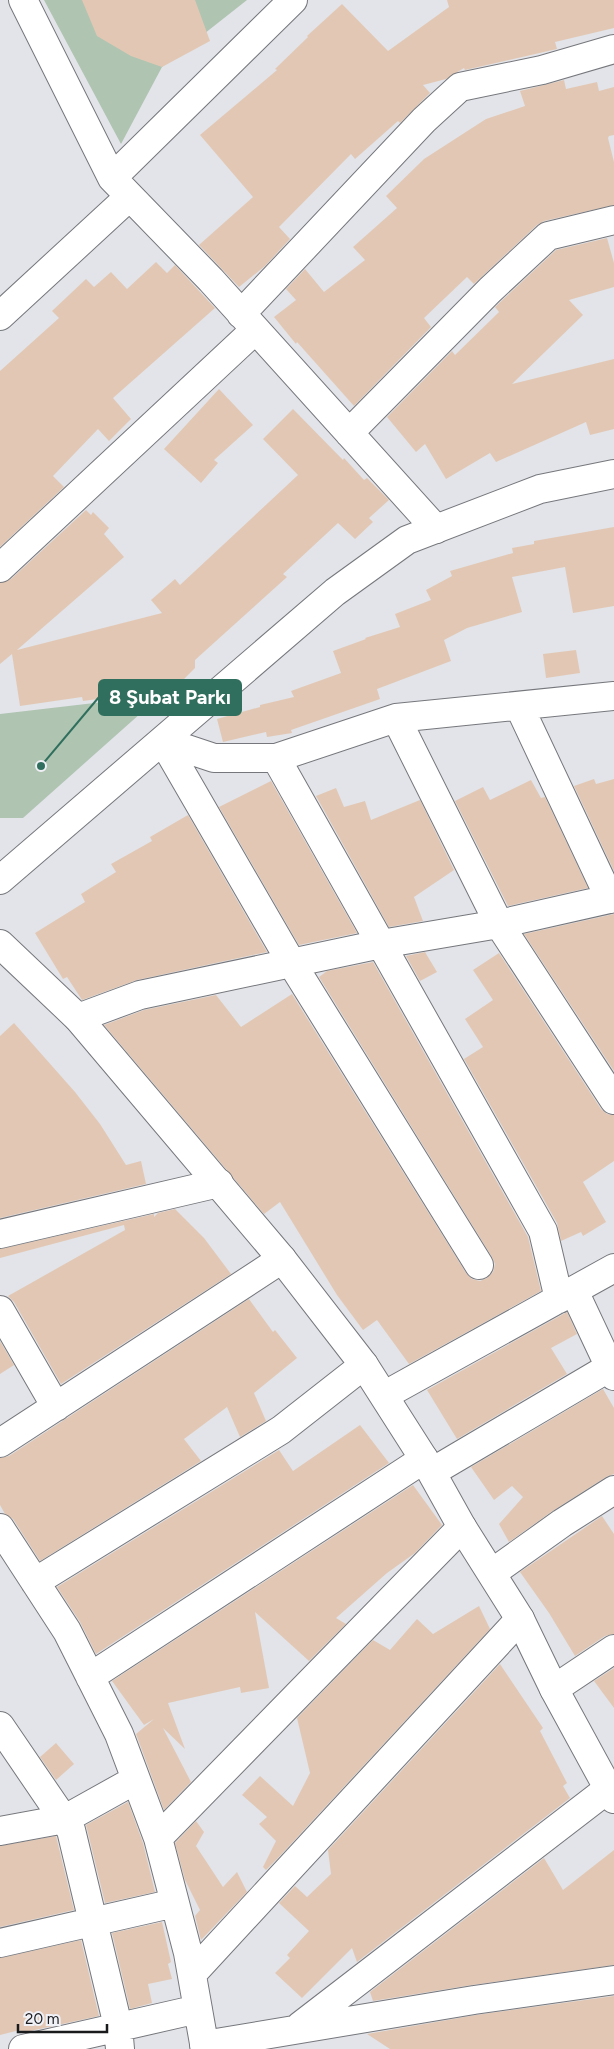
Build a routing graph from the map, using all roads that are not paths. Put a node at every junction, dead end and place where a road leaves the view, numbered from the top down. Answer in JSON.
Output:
{"nodes":[{"id":1,"x":23,"y":0,"type":"edge"},
{"id":2,"x":293,"y":0,"type":"edge"},
{"id":3,"x":614,"y":49,"type":"edge"},
{"id":4,"x":120,"y":187,"type":"junction"},
{"id":5,"x":614,"y":220,"type":"edge"},
{"id":6,"x":0,"y":316,"type":"edge"},
{"id":7,"x":248,"y":322,"type":"junction"},
{"id":8,"x":349,"y":433,"type":"junction"},
{"id":9,"x":614,"y":474,"type":"edge"},
{"id":10,"x":436,"y":529,"type":"junction"},
{"id":11,"x":0,"y":568,"type":"edge"},
{"id":12,"x":614,"y":696,"type":"edge"},
{"id":13,"x":519,"y":706,"type":"junction"},
{"id":14,"x":396,"y":718,"type":"junction"},
{"id":15,"x":163,"y":740,"type":"junction"},
{"id":16,"x":276,"y":758,"type":"junction"},
{"id":17,"x":0,"y":880,"type":"edge"},
{"id":18,"x":612,"y":898,"type":"edge"},
{"id":19,"x":499,"y":924,"type":"junction"},
{"id":20,"x":0,"y":944,"type":"edge"},
{"id":21,"x":381,"y":944,"type":"junction"},
{"id":22,"x":292,"y":962,"type":"junction"},
{"id":23,"x":78,"y":1018,"type":"junction"},
{"id":24,"x":614,"y":1100,"type":"edge"},
{"id":25,"x":219,"y":1183,"type":"junction"},
{"id":26,"x":0,"y":1234,"type":"edge"},
{"id":27,"x":282,"y":1259,"type":"junction"},
{"id":28,"x":479,"y":1265,"type":"dead end"},
{"id":29,"x":614,"y":1268,"type":"edge"},
{"id":30,"x":567,"y":1295,"type":"junction"},
{"id":31,"x":0,"y":1310,"type":"edge"},
{"id":32,"x":364,"y":1365,"type":"junction"},
{"id":33,"x":612,"y":1372,"type":"edge"},
{"id":34,"x":385,"y":1395,"type":"junction"},
{"id":35,"x":56,"y":1406,"type":"junction"},
{"id":36,"x":0,"y":1442,"type":"edge"},
{"id":37,"x":428,"y":1465,"type":"junction"},
{"id":38,"x":614,"y":1490,"type":"edge"},
{"id":39,"x":462,"y":1527,"type":"junction"},
{"id":40,"x":0,"y":1528,"type":"edge"},
{"id":41,"x":492,"y":1573,"type":"junction"},
{"id":42,"x":35,"y":1582,"type":"junction"},
{"id":43,"x":520,"y":1619,"type":"junction"},
{"id":44,"x":614,"y":1650,"type":"edge"},
{"id":45,"x":90,"y":1677,"type":"junction"},
{"id":46,"x":554,"y":1689,"type":"junction"},
{"id":47,"x":0,"y":1726,"type":"edge"},
{"id":48,"x":135,"y":1780,"type":"junction"},
{"id":49,"x":611,"y":1794,"type":"edge"},
{"id":50,"x":65,"y":1819,"type":"junction"},
{"id":51,"x":0,"y":1831,"type":"edge"},
{"id":52,"x":158,"y":1838,"type":"junction"},
{"id":53,"x":175,"y":1903,"type":"junction"},
{"id":54,"x":93,"y":1921,"type":"junction"},
{"id":55,"x":0,"y":1943,"type":"edge"},
{"id":56,"x":192,"y":1974,"type":"junction"},
{"id":57,"x":614,"y":1980,"type":"edge"},
{"id":58,"x":198,"y":2009,"type":"junction"},
{"id":59,"x":297,"y":2028,"type":"junction"},
{"id":60,"x":119,"y":2038,"type":"edge"},
{"id":61,"x":204,"y":2047,"type":"edge"},
{"id":62,"x":23,"y":2049,"type":"edge"}],
"edges":[{"from":1,"to":4,"type":"street"},
{"from":2,"to":4,"type":"street"},
{"from":3,"to":7,"type":"street"},
{"from":4,"to":6,"type":"street"},
{"from":4,"to":7,"type":"street"},
{"from":5,"to":8,"type":"street"},
{"from":7,"to":8,"type":"street"},
{"from":7,"to":11,"type":"street"},
{"from":8,"to":10,"type":"street"},
{"from":9,"to":10,"type":"street"},
{"from":10,"to":15,"type":"street"},
{"from":12,"to":13,"type":"street"},
{"from":13,"to":14,"type":"street"},
{"from":13,"to":18,"type":"street"},
{"from":14,"to":16,"type":"street"},
{"from":14,"to":19,"type":"street"},
{"from":15,"to":16,"type":"street"},
{"from":15,"to":17,"type":"street"},
{"from":15,"to":22,"type":"street"},
{"from":16,"to":21,"type":"street"},
{"from":18,"to":19,"type":"street"},
{"from":19,"to":21,"type":"street"},
{"from":19,"to":24,"type":"street"},
{"from":20,"to":23,"type":"street"},
{"from":21,"to":22,"type":"street"},
{"from":21,"to":30,"type":"street"},
{"from":22,"to":23,"type":"street"},
{"from":22,"to":28,"type":"street"},
{"from":23,"to":25,"type":"street"},
{"from":25,"to":26,"type":"street"},
{"from":25,"to":27,"type":"street"},
{"from":27,"to":32,"type":"street"},
{"from":27,"to":35,"type":"street"},
{"from":29,"to":30,"type":"street"},
{"from":30,"to":33,"type":"street"},
{"from":30,"to":34,"type":"street"},
{"from":31,"to":35,"type":"street"},
{"from":32,"to":34,"type":"street"},
{"from":32,"to":42,"type":"street"},
{"from":33,"to":37,"type":"street"},
{"from":34,"to":37,"type":"street"},
{"from":35,"to":36,"type":"street"},
{"from":37,"to":39,"type":"street"},
{"from":37,"to":45,"type":"street"},
{"from":38,"to":41,"type":"street"},
{"from":39,"to":41,"type":"street"},
{"from":39,"to":52,"type":"street"},
{"from":40,"to":42,"type":"street"},
{"from":41,"to":43,"type":"street"},
{"from":42,"to":45,"type":"street"},
{"from":43,"to":46,"type":"street"},
{"from":43,"to":56,"type":"street"},
{"from":44,"to":46,"type":"street"},
{"from":45,"to":48,"type":"street"},
{"from":46,"to":49,"type":"street"},
{"from":47,"to":50,"type":"street"},
{"from":48,"to":50,"type":"street"},
{"from":48,"to":52,"type":"street"},
{"from":49,"to":59,"type":"street"},
{"from":50,"to":51,"type":"street"},
{"from":50,"to":54,"type":"street"},
{"from":52,"to":53,"type":"street"},
{"from":53,"to":54,"type":"street"},
{"from":53,"to":56,"type":"street"},
{"from":54,"to":55,"type":"street"},
{"from":54,"to":60,"type":"street"},
{"from":56,"to":58,"type":"street"},
{"from":57,"to":59,"type":"street"},
{"from":58,"to":60,"type":"street"},
{"from":58,"to":61,"type":"street"},
{"from":59,"to":61,"type":"street"},
{"from":60,"to":62,"type":"street"}]}
